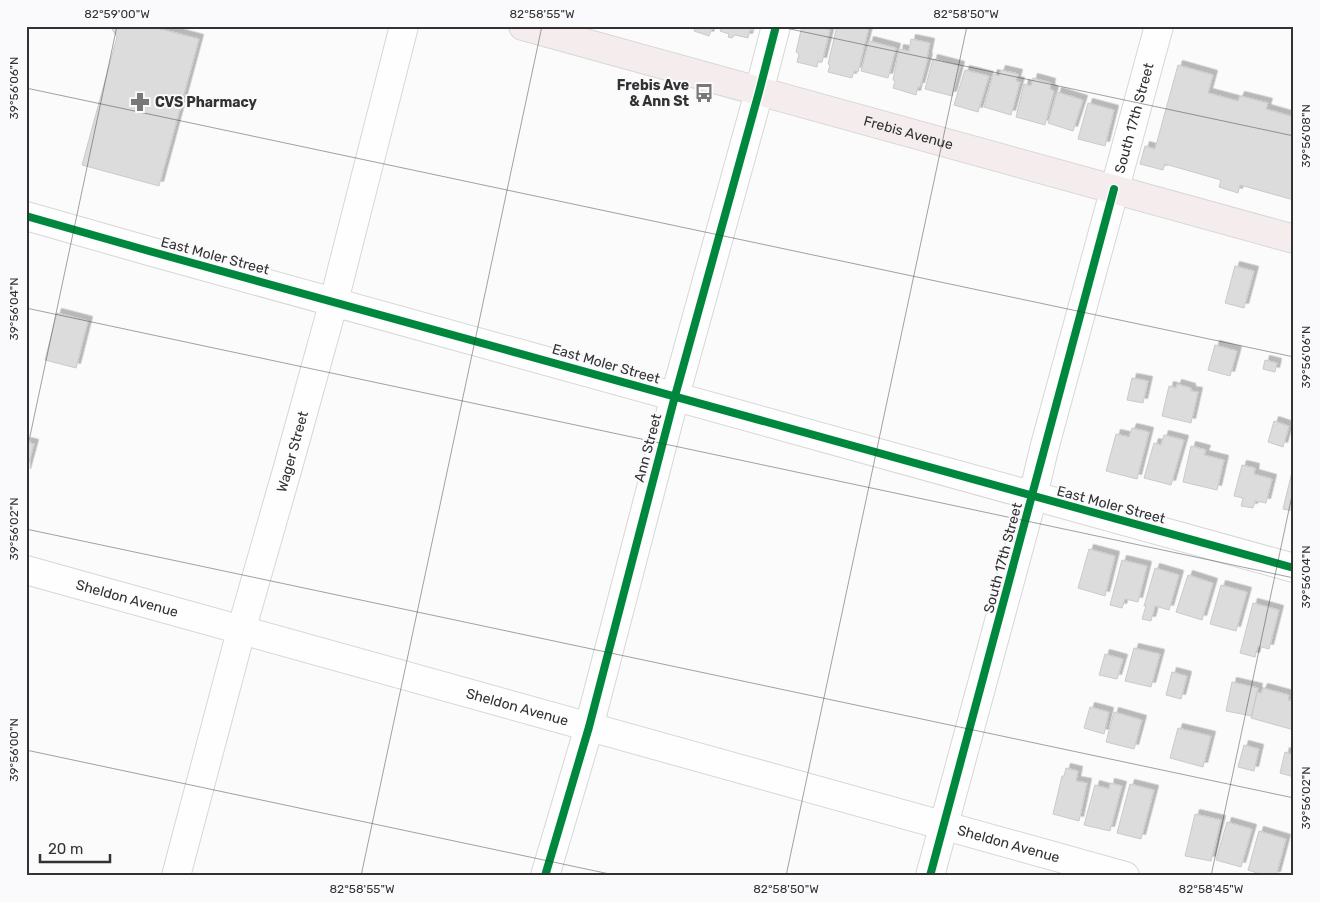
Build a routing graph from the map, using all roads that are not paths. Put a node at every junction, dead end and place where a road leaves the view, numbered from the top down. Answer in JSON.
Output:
{"nodes":[{"id":1,"x":404,"y":26,"type":"edge"},
{"id":2,"x":523,"y":26,"type":"edge"},
{"id":3,"x":776,"y":26,"type":"edge"},
{"id":4,"x":1159,"y":26,"type":"edge"},
{"id":5,"x":759,"y":92,"type":"junction"},
{"id":6,"x":1114,"y":189,"type":"junction"},
{"id":7,"x":26,"y":216,"type":"edge"},
{"id":8,"x":1294,"y":239,"type":"edge"},
{"id":9,"x":334,"y":302,"type":"junction"},
{"id":10,"x":675,"y":396,"type":"junction"},
{"id":11,"x":1032,"y":496,"type":"junction"},
{"id":12,"x":1294,"y":568,"type":"edge"},
{"id":13,"x":26,"y":570,"type":"edge"},
{"id":14,"x":241,"y":631,"type":"junction"},
{"id":15,"x":589,"y":727,"type":"junction"},
{"id":16,"x":944,"y":825,"type":"junction"},
{"id":17,"x":176,"y":876,"type":"edge"},
{"id":18,"x":545,"y":876,"type":"edge"},
{"id":19,"x":930,"y":876,"type":"edge"},
{"id":20,"x":1125,"y":876,"type":"edge"}],
"edges":[{"from":1,"to":9,"type":"street","name":"Wager Street"},
{"from":2,"to":5,"type":"main road","name":"Frebis Avenue"},
{"from":3,"to":5,"type":"street","name":"Ann Street"},
{"from":4,"to":6,"type":"street","name":"South 17th Street"},
{"from":5,"to":6,"type":"main road","name":"Frebis Avenue"},
{"from":5,"to":10,"type":"street","name":"Ann Street"},
{"from":6,"to":8,"type":"main road","name":"Frebis Avenue"},
{"from":6,"to":11,"type":"street","name":"South 17th Street"},
{"from":7,"to":9,"type":"street","name":"East Moler Street"},
{"from":9,"to":10,"type":"street","name":"East Moler Street"},
{"from":9,"to":14,"type":"street","name":"Wager Street"},
{"from":10,"to":11,"type":"street","name":"East Moler Street"},
{"from":10,"to":15,"type":"street","name":"Ann Street"},
{"from":11,"to":12,"type":"street","name":"East Moler Street"},
{"from":11,"to":16,"type":"street","name":"South 17th Street"},
{"from":13,"to":14,"type":"street","name":"Sheldon Avenue"},
{"from":14,"to":15,"type":"street","name":"Sheldon Avenue"},
{"from":14,"to":17,"type":"street","name":"Wager Street"},
{"from":15,"to":16,"type":"street","name":"Sheldon Avenue"},
{"from":15,"to":18,"type":"street","name":"Ann Street"},
{"from":16,"to":19,"type":"street","name":"South 17th Street"},
{"from":16,"to":20,"type":"street","name":"Sheldon Avenue"}]}
